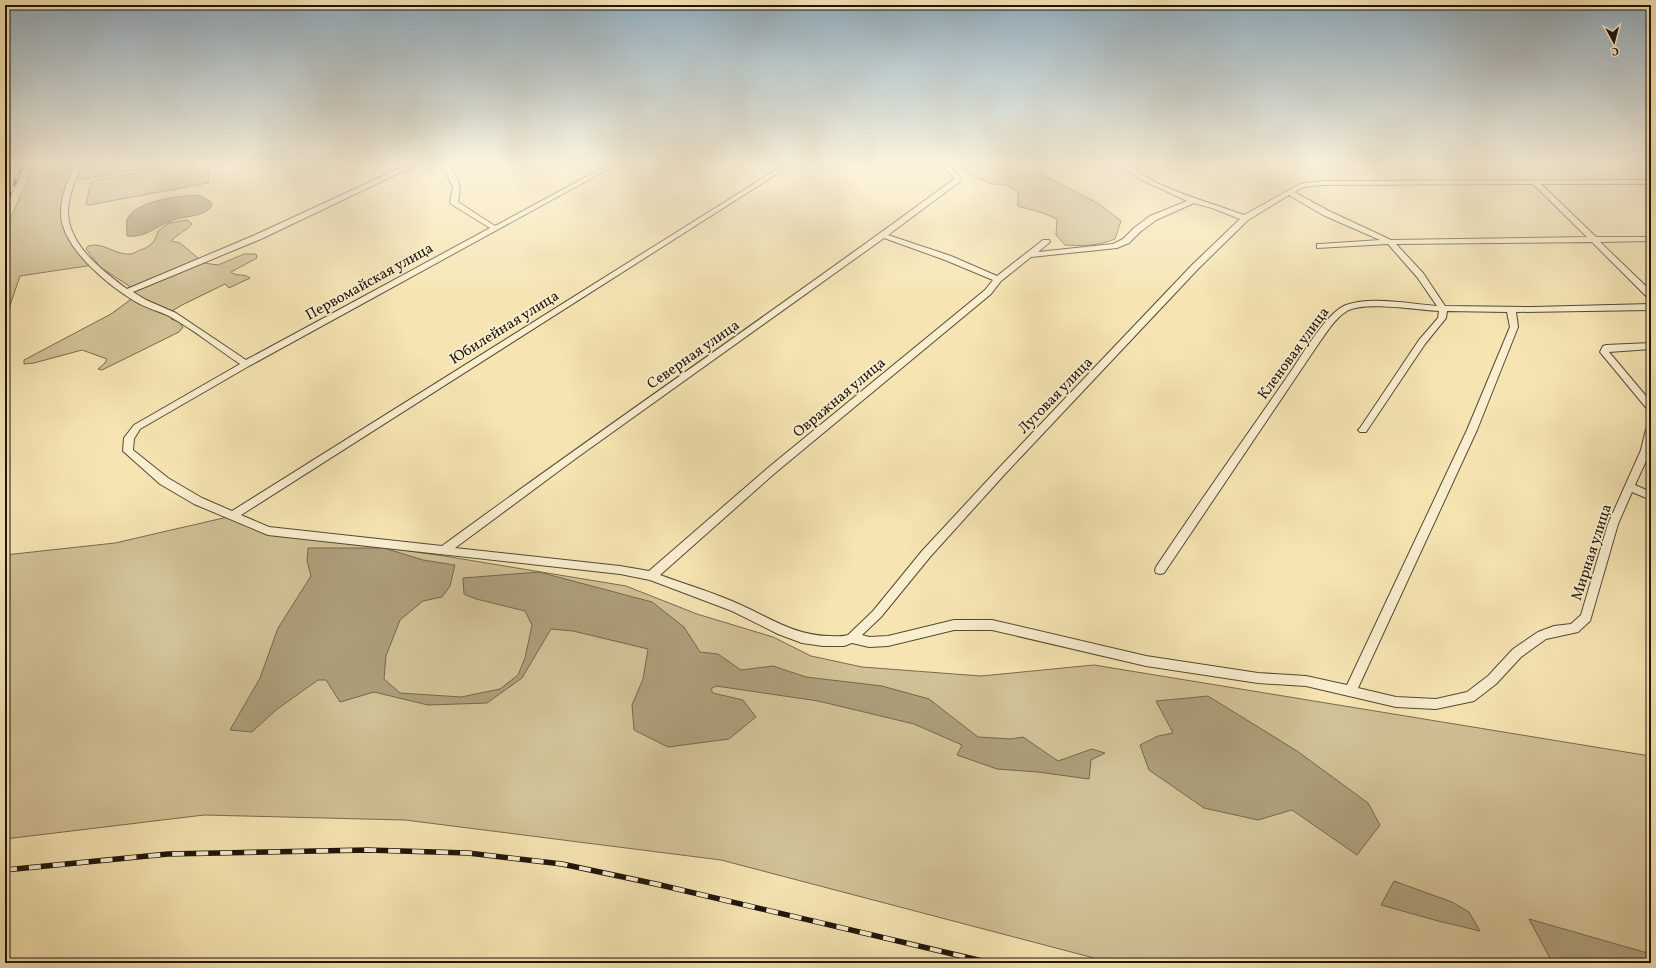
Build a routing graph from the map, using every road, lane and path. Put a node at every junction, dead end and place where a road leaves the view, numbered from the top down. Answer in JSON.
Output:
{"nodes":[{"id":1,"x":66,"y":208,"type":"edge"},
{"id":2,"x":320,"y":208,"type":"edge"},
{"id":3,"x":462,"y":208,"type":"edge"},
{"id":4,"x":532,"y":208,"type":"edge"},
{"id":5,"x":719,"y":208,"type":"edge"},
{"id":6,"x":921,"y":208,"type":"edge"},
{"id":7,"x":1178,"y":208,"type":"edge"},
{"id":8,"x":1220,"y":208,"type":"edge"},
{"id":9,"x":1261,"y":208,"type":"edge"},
{"id":10,"x":1317,"y":208,"type":"edge"},
{"id":11,"x":1562,"y":208,"type":"edge"},
{"id":12,"x":1245,"y":218,"type":"junction"},
{"id":13,"x":494,"y":229,"type":"junction"},
{"id":14,"x":884,"y":236,"type":"junction"},
{"id":15,"x":1594,"y":239,"type":"junction"},
{"id":16,"x":1651,"y":239,"type":"edge"},
{"id":17,"x":1046,"y":242,"type":"dead end"},
{"id":18,"x":1390,"y":242,"type":"junction"},
{"id":19,"x":1320,"y":246,"type":"dead end"},
{"id":20,"x":1031,"y":255,"type":"junction"},
{"id":21,"x":998,"y":280,"type":"junction"},
{"id":22,"x":126,"y":292,"type":"junction"},
{"id":23,"x":1651,"y":296,"type":"edge"},
{"id":24,"x":1651,"y":307,"type":"edge"},
{"id":25,"x":1443,"y":309,"type":"junction"},
{"id":26,"x":1511,"y":310,"type":"junction"},
{"id":27,"x":1651,"y":346,"type":"edge"},
{"id":28,"x":246,"y":364,"type":"junction"},
{"id":29,"x":1651,"y":408,"type":"edge"},
{"id":30,"x":1651,"y":429,"type":"edge"},
{"id":31,"x":1363,"y":430,"type":"dead end"},
{"id":32,"x":1630,"y":487,"type":"junction"},
{"id":33,"x":1651,"y":496,"type":"edge"},
{"id":34,"x":232,"y":516,"type":"junction"},
{"id":35,"x":444,"y":550,"type":"junction"},
{"id":36,"x":1160,"y":570,"type":"dead end"},
{"id":37,"x":651,"y":576,"type":"junction"},
{"id":38,"x":848,"y":640,"type":"junction"},
{"id":39,"x":1351,"y":690,"type":"junction"}],
"edges":[{"from":1,"to":22,"type":"street"},
{"from":2,"to":22,"type":"street"},
{"from":3,"to":13,"type":"street"},
{"from":4,"to":13,"type":"street","name":"Первомайская улица"},
{"from":5,"to":34,"type":"street","name":"Юбилейная улица"},
{"from":6,"to":14,"type":"street","name":"Северная улица"},
{"from":7,"to":20,"type":"street"},
{"from":8,"to":12,"type":"street"},
{"from":9,"to":12,"type":"street","name":"Луговая улица"},
{"from":10,"to":18,"type":"street"},
{"from":11,"to":15,"type":"street"},
{"from":12,"to":38,"type":"street","name":"Луговая улица"},
{"from":13,"to":28,"type":"street","name":"Первомайская улица"},
{"from":14,"to":21,"type":"street"},
{"from":14,"to":35,"type":"street","name":"Северная улица"},
{"from":15,"to":16,"type":"street"},
{"from":15,"to":18,"type":"street"},
{"from":15,"to":23,"type":"street"},
{"from":17,"to":20,"type":"street","name":"Овражная улица"},
{"from":18,"to":19,"type":"street"},
{"from":18,"to":25,"type":"street"},
{"from":20,"to":21,"type":"street","name":"Овражная улица"},
{"from":21,"to":37,"type":"street","name":"Овражная улица"},
{"from":22,"to":28,"type":"street"},
{"from":24,"to":26,"type":"street","name":"Кленовая улица"},
{"from":25,"to":26,"type":"street","name":"Кленовая улица"},
{"from":25,"to":31,"type":"street"},
{"from":25,"to":36,"type":"street","name":"Кленовая улица"},
{"from":26,"to":39,"type":"street"},
{"from":27,"to":29,"type":"street"},
{"from":28,"to":34,"type":"street","name":"Первомайская улица"},
{"from":30,"to":32,"type":"street","name":"Мирная улица"},
{"from":32,"to":33,"type":"street"},
{"from":32,"to":39,"type":"street","name":"Мирная улица"},
{"from":34,"to":35,"type":"street"},
{"from":35,"to":37,"type":"street"},
{"from":37,"to":38,"type":"street"},
{"from":38,"to":39,"type":"street"}]}
